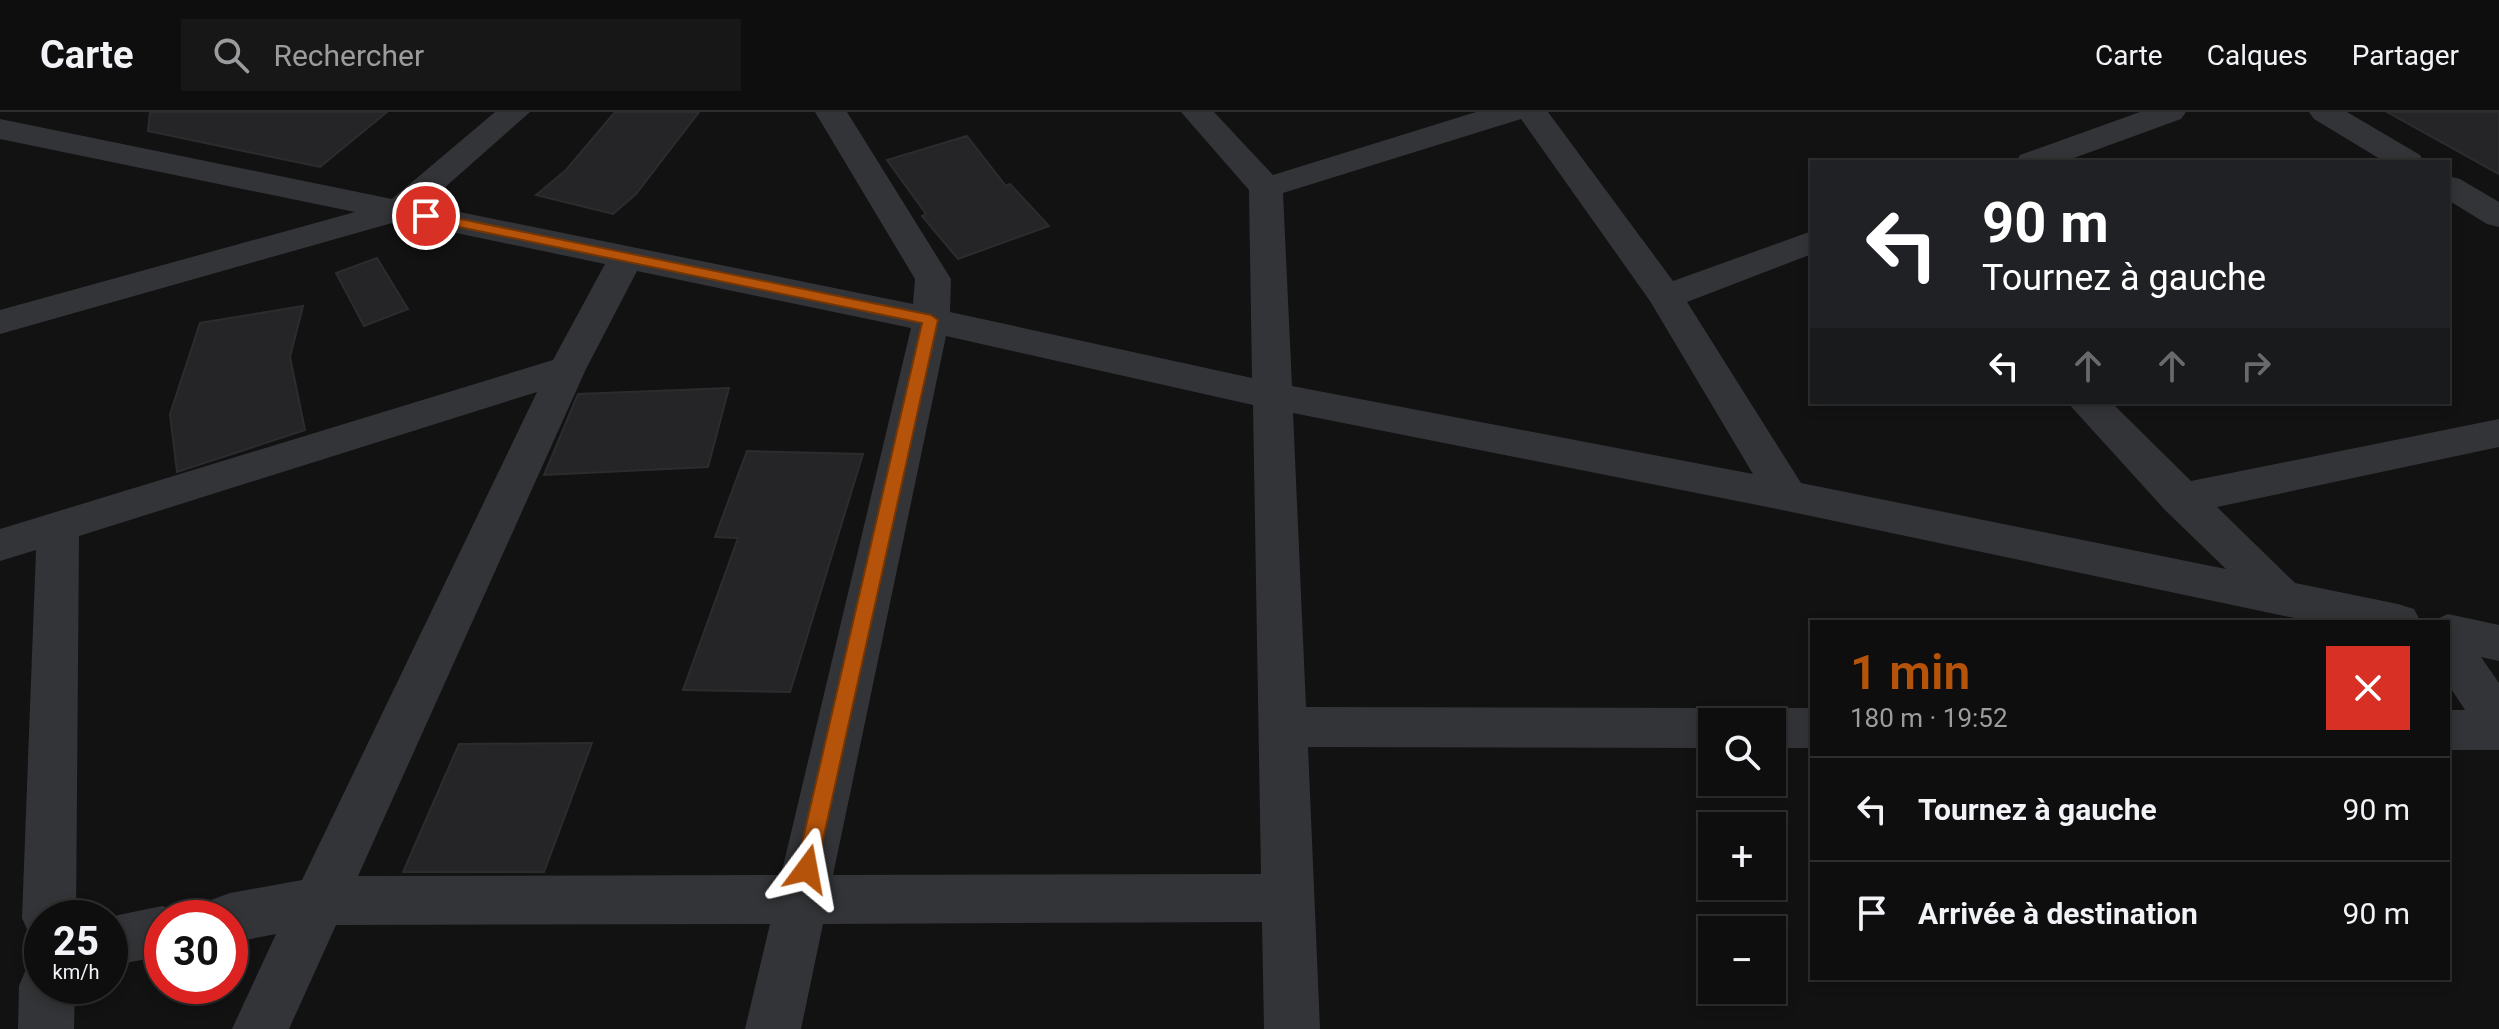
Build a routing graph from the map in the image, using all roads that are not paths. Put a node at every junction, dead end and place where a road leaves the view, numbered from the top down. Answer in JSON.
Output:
{"nodes":[{"id":1,"x":514,"y":112,"type":"edge"},
{"id":2,"x":831,"y":112,"type":"edge"},
{"id":3,"x":1197,"y":112,"type":"edge"},
{"id":4,"x":1509,"y":112,"type":"edge"},
{"id":5,"x":1532,"y":112,"type":"edge"},
{"id":6,"x":2325,"y":112,"type":"edge"},
{"id":7,"x":2150,"y":115,"type":"edge"},
{"id":8,"x":0,"y":129,"type":"edge"},
{"id":9,"x":68,"y":143,"type":"junction"},
{"id":10,"x":0,"y":159,"type":"edge"},
{"id":11,"x":2037,"y":160,"type":"edge"},
{"id":12,"x":2405,"y":160,"type":"edge"},
{"id":13,"x":1266,"y":188,"type":"junction"},
{"id":14,"x":2451,"y":191,"type":"edge"},
{"id":15,"x":398,"y":211,"type":"junction"},
{"id":16,"x":2499,"y":217,"type":"edge"},
{"id":17,"x":1810,"y":243,"type":"edge"},
{"id":18,"x":626,"y":258,"type":"junction"},
{"id":19,"x":1666,"y":297,"type":"junction"},
{"id":20,"x":931,"y":320,"type":"junction"},
{"id":21,"x":0,"y":322,"type":"edge"},
{"id":22,"x":567,"y":369,"type":"junction"},
{"id":23,"x":1273,"y":396,"type":"junction"},
{"id":24,"x":2089,"y":404,"type":"edge"},
{"id":25,"x":2499,"y":433,"type":"edge"},
{"id":26,"x":1787,"y":496,"type":"junction"},
{"id":27,"x":2180,"y":499,"type":"junction"},
{"id":28,"x":58,"y":527,"type":"junction"},
{"id":29,"x":0,"y":545,"type":"edge"},
{"id":30,"x":2282,"y":598,"type":"junction"},
{"id":31,"x":2388,"y":620,"type":"edge"},
{"id":32,"x":2450,"y":632,"type":"edge"},
{"id":33,"x":2499,"y":643,"type":"edge"},
{"id":34,"x":2450,"y":650,"type":"edge"},
{"id":35,"x":2499,"y":721,"type":"edge"},
{"id":36,"x":1283,"y":727,"type":"junction"},
{"id":37,"x":1698,"y":728,"type":"edge"},
{"id":38,"x":1786,"y":728,"type":"edge"},
{"id":39,"x":1810,"y":728,"type":"edge"},
{"id":40,"x":2450,"y":730,"type":"edge"},
{"id":41,"x":2499,"y":730,"type":"edge"},
{"id":42,"x":1288,"y":898,"type":"junction"},
{"id":43,"x":800,"y":899,"type":"junction"},
{"id":44,"x":49,"y":900,"type":"edge"},
{"id":45,"x":320,"y":901,"type":"junction"},
{"id":46,"x":248,"y":915,"type":"edge"},
{"id":47,"x":47,"y":1004,"type":"edge"},
{"id":48,"x":46,"y":1029,"type":"edge"},
{"id":49,"x":260,"y":1029,"type":"edge"},
{"id":50,"x":773,"y":1029,"type":"edge"},
{"id":51,"x":1292,"y":1029,"type":"edge"}],
"edges":[{"from":1,"to":15,"type":"street"},
{"from":2,"to":20,"type":"street"},
{"from":3,"to":13,"type":"street"},
{"from":4,"to":13,"type":"street"},
{"from":5,"to":19,"type":"street"},
{"from":6,"to":12,"type":"street"},
{"from":7,"to":11,"type":"street"},
{"from":8,"to":9,"type":"street"},
{"from":9,"to":10,"type":"street"},
{"from":9,"to":15,"type":"street"},
{"from":13,"to":23,"type":"street"},
{"from":14,"to":16,"type":"street"},
{"from":15,"to":18,"type":"street"},
{"from":15,"to":21,"type":"street"},
{"from":17,"to":19,"type":"street"},
{"from":18,"to":20,"type":"street"},
{"from":18,"to":22,"type":"street"},
{"from":19,"to":26,"type":"street"},
{"from":20,"to":23,"type":"street"},
{"from":20,"to":43,"type":"street"},
{"from":22,"to":28,"type":"street"},
{"from":22,"to":45,"type":"street"},
{"from":23,"to":26,"type":"street"},
{"from":23,"to":36,"type":"street"},
{"from":24,"to":27,"type":"street"},
{"from":25,"to":27,"type":"street"},
{"from":26,"to":30,"type":"street"},
{"from":27,"to":30,"type":"street"},
{"from":28,"to":29,"type":"street"},
{"from":28,"to":44,"type":"street"},
{"from":30,"to":31,"type":"street"},
{"from":32,"to":33,"type":"street"},
{"from":34,"to":35,"type":"street"},
{"from":36,"to":37,"type":"street"},
{"from":36,"to":42,"type":"street"},
{"from":38,"to":39,"type":"street"},
{"from":40,"to":41,"type":"street"},
{"from":42,"to":43,"type":"street"},
{"from":42,"to":51,"type":"street"},
{"from":43,"to":45,"type":"street"},
{"from":43,"to":50,"type":"street"},
{"from":45,"to":46,"type":"street"},
{"from":45,"to":49,"type":"street"},
{"from":47,"to":48,"type":"street"}]}
